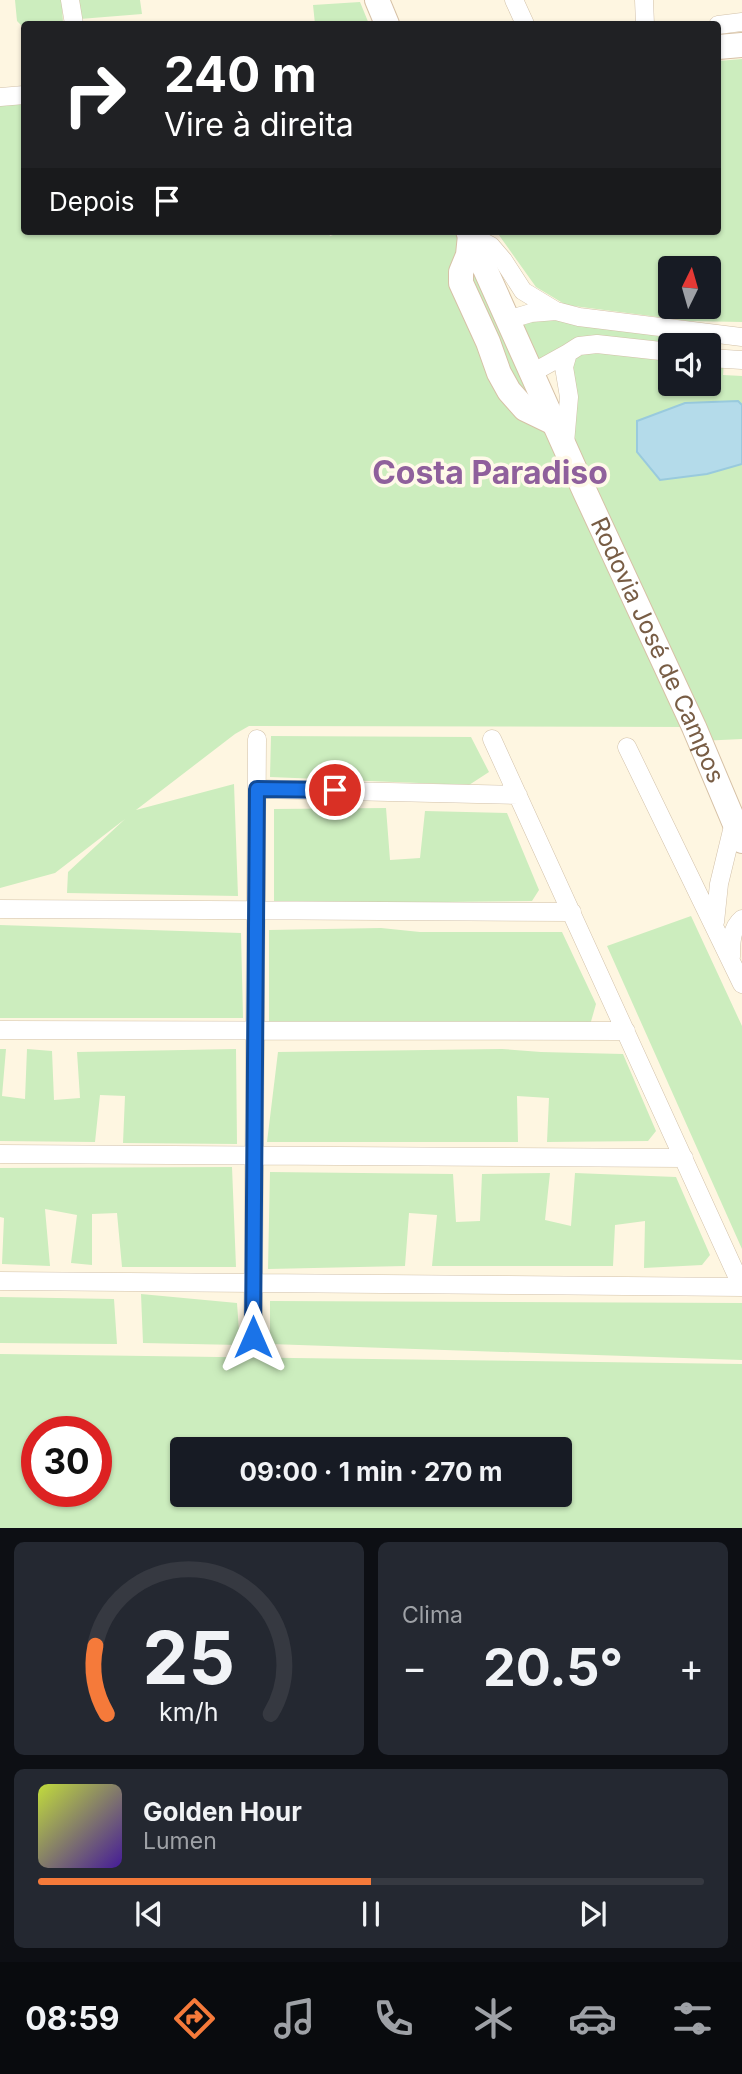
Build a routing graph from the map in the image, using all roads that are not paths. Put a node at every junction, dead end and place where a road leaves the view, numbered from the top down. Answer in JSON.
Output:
{"nodes":[{"id":1,"x":70,"y":0,"type":"edge"},
{"id":2,"x":377,"y":0,"type":"edge"},
{"id":3,"x":514,"y":0,"type":"edge"},
{"id":4,"x":529,"y":0,"type":"edge"},
{"id":5,"x":644,"y":0,"type":"edge"},
{"id":6,"x":74,"y":21,"type":"edge"},
{"id":7,"x":386,"y":21,"type":"edge"},
{"id":8,"x":525,"y":21,"type":"edge"},
{"id":9,"x":527,"y":21,"type":"edge"},
{"id":10,"x":645,"y":21,"type":"edge"},
{"id":11,"x":742,"y":22,"type":"edge"},
{"id":12,"x":721,"y":24,"type":"edge"},
{"id":13,"x":742,"y":45,"type":"edge"},
{"id":14,"x":721,"y":47,"type":"edge"},
{"id":15,"x":21,"y":95,"type":"edge"},
{"id":16,"x":0,"y":97,"type":"edge"},
{"id":17,"x":469,"y":235,"type":"edge"},
{"id":18,"x":470,"y":235,"type":"edge"},
{"id":19,"x":472,"y":235,"type":"edge"},
{"id":20,"x":556,"y":311,"type":"junction"},
{"id":21,"x":507,"y":320,"type":"junction"},
{"id":22,"x":707,"y":332,"type":"joint"},
{"id":23,"x":742,"y":337,"type":"edge"},
{"id":24,"x":488,"y":342,"type":"junction"},
{"id":25,"x":658,"y":351,"type":"edge"},
{"id":26,"x":568,"y":352,"type":"junction"},
{"id":27,"x":721,"y":359,"type":"edge"},
{"id":28,"x":742,"y":360,"type":"edge"},
{"id":29,"x":499,"y":373,"type":"junction"},
{"id":30,"x":532,"y":373,"type":"junction"},
{"id":31,"x":554,"y":424,"type":"junction"},
{"id":32,"x":565,"y":447,"type":"junction"},
{"id":33,"x":257,"y":739,"type":"dead end"},
{"id":34,"x":492,"y":739,"type":"dead end"},
{"id":35,"x":627,"y":747,"type":"dead end"},
{"id":36,"x":257,"y":789,"type":"junction"},
{"id":37,"x":518,"y":795,"type":"junction"},
{"id":38,"x":738,"y":832,"type":"edge"},
{"id":39,"x":719,"y":884,"type":"junction"},
{"id":40,"x":696,"y":888,"type":"junction"},
{"id":41,"x":0,"y":909,"type":"edge"},
{"id":42,"x":256,"y":910,"type":"junction"},
{"id":43,"x":572,"y":912,"type":"junction"},
{"id":44,"x":742,"y":919,"type":"edge"},
{"id":45,"x":715,"y":925,"type":"junction"},
{"id":46,"x":731,"y":961,"type":"junction"},
{"id":47,"x":742,"y":984,"type":"edge"},
{"id":48,"x":0,"y":1030,"type":"edge"},
{"id":49,"x":255,"y":1031,"type":"junction"},
{"id":50,"x":626,"y":1031,"type":"junction"},
{"id":51,"x":0,"y":1154,"type":"edge"},
{"id":52,"x":254,"y":1155,"type":"junction"},
{"id":53,"x":684,"y":1158,"type":"junction"},
{"id":54,"x":0,"y":1281,"type":"edge"},
{"id":55,"x":253,"y":1283,"type":"junction"},
{"id":56,"x":253,"y":1337,"type":"dead end"}],
"edges":[{"from":1,"to":6,"type":"street"},
{"from":2,"to":7,"type":"main road"},
{"from":3,"to":8,"type":"street"},
{"from":4,"to":9,"type":"street"},
{"from":5,"to":10,"type":"street"},
{"from":11,"to":12,"type":"street"},
{"from":13,"to":14,"type":"main road"},
{"from":15,"to":16,"type":"street"},
{"from":17,"to":24,"type":"main road"},
{"from":18,"to":21,"type":"main road","name":"Rodovia José de Campos"},
{"from":19,"to":20,"type":"street"},
{"from":20,"to":21,"type":"street"},
{"from":20,"to":22,"type":"street"},
{"from":21,"to":24,"type":"main road"},
{"from":21,"to":30,"type":"main road","name":"Rodovia José de Campos"},
{"from":22,"to":23,"type":"street"},
{"from":24,"to":29,"type":"main road"},
{"from":25,"to":26,"type":"street"},
{"from":26,"to":30,"type":"street"},
{"from":26,"to":32,"type":"street"},
{"from":27,"to":28,"type":"street"},
{"from":29,"to":30,"type":"main road"},
{"from":29,"to":31,"type":"main road"},
{"from":30,"to":31,"type":"main road","name":"Rodovia José de Campos"},
{"from":31,"to":32,"type":"main road","name":"Rodovia José de Campos"},
{"from":32,"to":38,"type":"main road","name":"Rodovia José de Campos"},
{"from":33,"to":36,"type":"street"},
{"from":34,"to":37,"type":"street"},
{"from":35,"to":40,"type":"street"},
{"from":36,"to":37,"type":"street"},
{"from":36,"to":42,"type":"street"},
{"from":37,"to":43,"type":"street"},
{"from":38,"to":39,"type":"street"},
{"from":39,"to":40,"type":"street"},
{"from":39,"to":45,"type":"street"},
{"from":40,"to":45,"type":"street"},
{"from":41,"to":42,"type":"street"},
{"from":42,"to":43,"type":"street"},
{"from":42,"to":49,"type":"street"},
{"from":43,"to":50,"type":"street"},
{"from":44,"to":46,"type":"street"},
{"from":45,"to":46,"type":"street"},
{"from":46,"to":47,"type":"street"},
{"from":48,"to":49,"type":"street"},
{"from":49,"to":50,"type":"street"},
{"from":49,"to":52,"type":"street"},
{"from":50,"to":53,"type":"street"},
{"from":51,"to":52,"type":"street"},
{"from":52,"to":53,"type":"street"},
{"from":52,"to":55,"type":"street"},
{"from":53,"to":55,"type":"street"},
{"from":54,"to":55,"type":"street"},
{"from":55,"to":56,"type":"street"}]}
